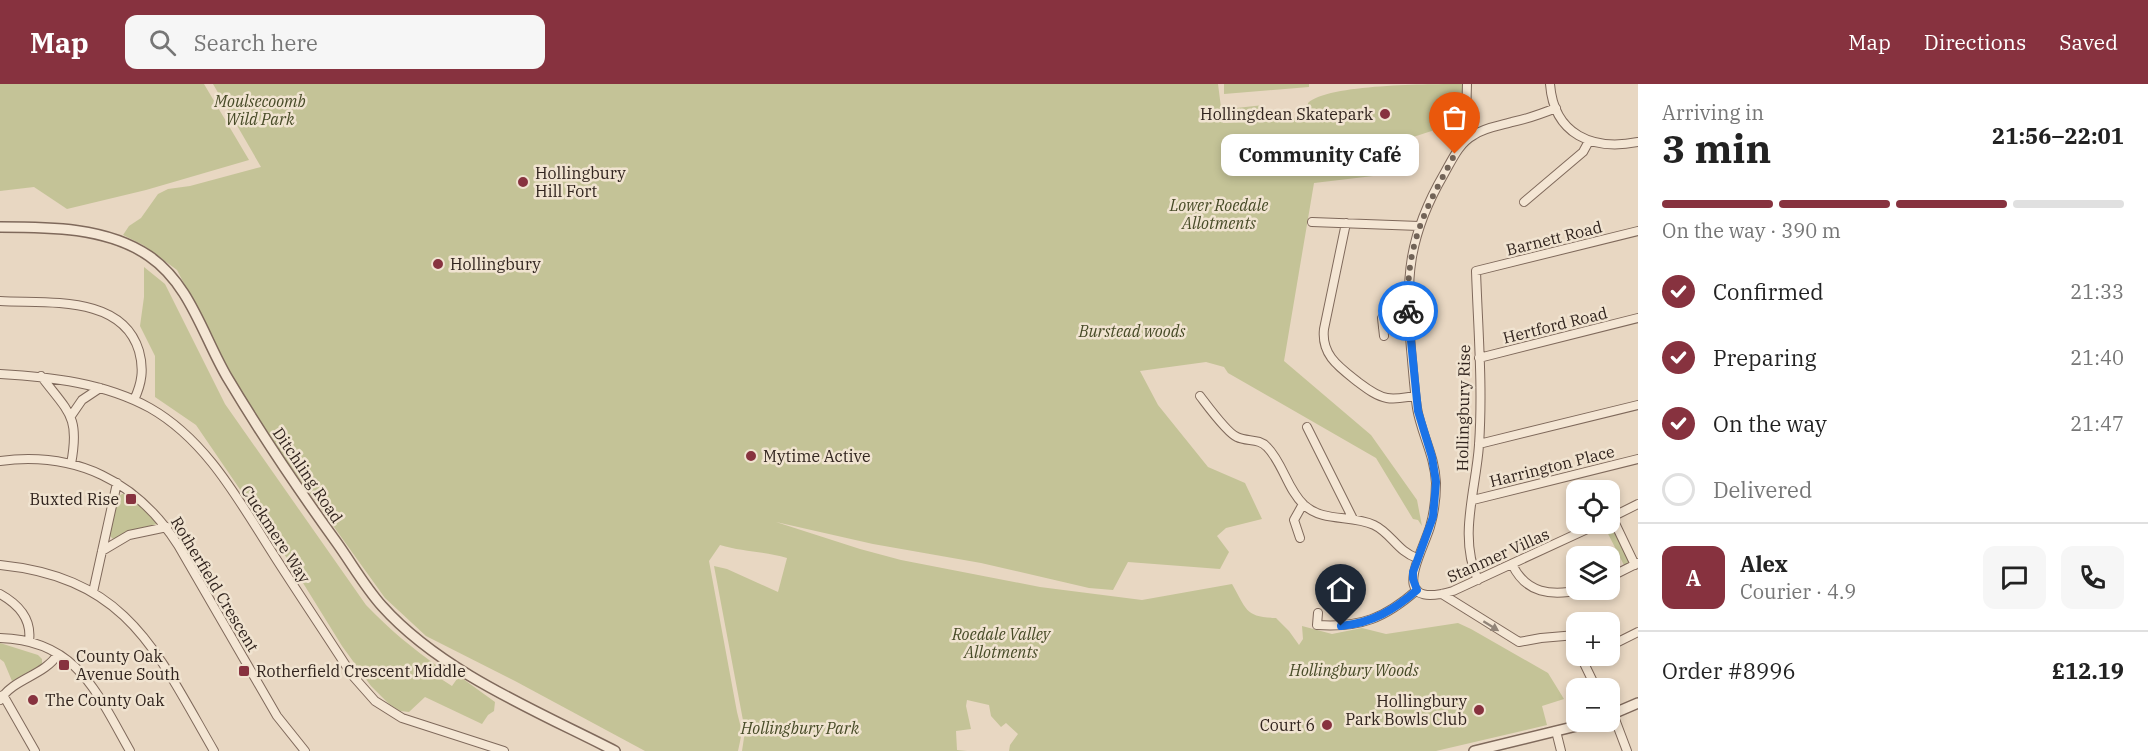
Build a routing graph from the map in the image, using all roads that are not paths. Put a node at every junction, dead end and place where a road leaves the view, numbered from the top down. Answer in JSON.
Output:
{"nodes":[{"id":1,"x":1467,"y":84,"type":"edge"},
{"id":2,"x":1550,"y":84,"type":"edge"},
{"id":3,"x":1556,"y":108,"type":"junction"},
{"id":4,"x":1471,"y":136,"type":"junction"},
{"id":5,"x":1589,"y":141,"type":"junction"},
{"id":6,"x":1638,"y":141,"type":"edge"},
{"id":7,"x":1524,"y":202,"type":"dead end"},
{"id":8,"x":1312,"y":222,"type":"dead end"},
{"id":9,"x":1346,"y":223,"type":"junction"},
{"id":10,"x":1419,"y":226,"type":"junction"},
{"id":11,"x":0,"y":227,"type":"edge"},
{"id":12,"x":1638,"y":231,"type":"edge"},
{"id":13,"x":1476,"y":271,"type":"joint"},
{"id":14,"x":0,"y":301,"type":"edge"},
{"id":15,"x":1382,"y":318,"type":"dead end"},
{"id":16,"x":1638,"y":318,"type":"edge"},
{"id":17,"x":1409,"y":325,"type":"junction"},
{"id":18,"x":1479,"y":358,"type":"junction"},
{"id":19,"x":0,"y":374,"type":"edge"},
{"id":20,"x":41,"y":376,"type":"junction"},
{"id":21,"x":100,"y":388,"type":"junction"},
{"id":22,"x":1200,"y":396,"type":"dead end"},
{"id":23,"x":1415,"y":396,"type":"junction"},
{"id":24,"x":134,"y":400,"type":"junction"},
{"id":25,"x":1638,"y":405,"type":"edge"},
{"id":26,"x":71,"y":416,"type":"junction"},
{"id":27,"x":1307,"y":427,"type":"dead end"},
{"id":28,"x":1479,"y":444,"type":"junction"},
{"id":29,"x":1638,"y":459,"type":"edge"},
{"id":30,"x":0,"y":461,"type":"edge"},
{"id":31,"x":71,"y":464,"type":"junction"},
{"id":32,"x":117,"y":483,"type":"junction"},
{"id":33,"x":1473,"y":500,"type":"junction"},
{"id":34,"x":1303,"y":504,"type":"junction"},
{"id":35,"x":1638,"y":504,"type":"edge"},
{"id":36,"x":1620,"y":513,"type":"edge"},
{"id":37,"x":1353,"y":519,"type":"junction"},
{"id":38,"x":167,"y":527,"type":"junction"},
{"id":39,"x":1576,"y":534,"type":"edge"},
{"id":40,"x":1620,"y":534,"type":"edge"},
{"id":41,"x":1300,"y":538,"type":"dead end"},
{"id":42,"x":102,"y":551,"type":"junction"},
{"id":43,"x":1417,"y":558,"type":"junction"},
{"id":44,"x":1512,"y":564,"type":"junction"},
{"id":45,"x":1636,"y":564,"type":"edge"},
{"id":46,"x":0,"y":565,"type":"edge"},
{"id":47,"x":1620,"y":572,"type":"edge"},
{"id":48,"x":1478,"y":580,"type":"junction"},
{"id":49,"x":1417,"y":590,"type":"junction"},
{"id":50,"x":1566,"y":591,"type":"edge"},
{"id":51,"x":93,"y":592,"type":"junction"},
{"id":52,"x":0,"y":594,"type":"edge"},
{"id":53,"x":1442,"y":594,"type":"junction"},
{"id":54,"x":1318,"y":613,"type":"dead end"},
{"id":55,"x":1638,"y":632,"type":"edge"},
{"id":56,"x":1566,"y":636,"type":"edge"},
{"id":57,"x":0,"y":638,"type":"edge"},
{"id":58,"x":29,"y":641,"type":"junction"},
{"id":59,"x":1620,"y":641,"type":"edge"},
{"id":60,"x":58,"y":654,"type":"junction"},
{"id":61,"x":2,"y":698,"type":"edge"},
{"id":62,"x":1638,"y":703,"type":"edge"},
{"id":63,"x":1620,"y":711,"type":"edge"},
{"id":64,"x":1566,"y":729,"type":"edge"},
{"id":65,"x":1556,"y":731,"type":"junction"},
{"id":66,"x":1619,"y":732,"type":"edge"},
{"id":67,"x":35,"y":751,"type":"edge"},
{"id":68,"x":130,"y":751,"type":"edge"},
{"id":69,"x":214,"y":751,"type":"edge"},
{"id":70,"x":305,"y":751,"type":"edge"},
{"id":71,"x":504,"y":751,"type":"edge"},
{"id":72,"x":615,"y":751,"type":"edge"},
{"id":73,"x":1474,"y":751,"type":"edge"},
{"id":74,"x":1561,"y":751,"type":"edge"},
{"id":75,"x":1627,"y":751,"type":"edge"}],
"edges":[{"from":1,"to":4,"type":"street"},
{"from":2,"to":3,"type":"street"},
{"from":3,"to":4,"type":"street"},
{"from":3,"to":5,"type":"street"},
{"from":4,"to":10,"type":"street"},
{"from":5,"to":6,"type":"street"},
{"from":5,"to":7,"type":"street"},
{"from":8,"to":9,"type":"street"},
{"from":9,"to":10,"type":"street"},
{"from":9,"to":23,"type":"street"},
{"from":10,"to":17,"type":"street"},
{"from":11,"to":72,"type":"street","name":"Ditchling Road"},
{"from":12,"to":13,"type":"street","name":"Barnett Road"},
{"from":13,"to":18,"type":"street","name":"Hollingbury Rise"},
{"from":14,"to":24,"type":"street"},
{"from":15,"to":17,"type":"street"},
{"from":16,"to":18,"type":"street","name":"Hertford Road"},
{"from":17,"to":23,"type":"street"},
{"from":18,"to":28,"type":"street","name":"Hollingbury Rise"},
{"from":19,"to":20,"type":"street","name":"Cuckmere Way"},
{"from":20,"to":21,"type":"street","name":"Cuckmere Way"},
{"from":20,"to":26,"type":"street"},
{"from":21,"to":24,"type":"street","name":"Cuckmere Way"},
{"from":21,"to":26,"type":"street"},
{"from":22,"to":34,"type":"street"},
{"from":23,"to":43,"type":"street"},
{"from":24,"to":71,"type":"street","name":"Cuckmere Way"},
{"from":25,"to":28,"type":"street"},
{"from":26,"to":31,"type":"street"},
{"from":27,"to":37,"type":"street"},
{"from":28,"to":33,"type":"street","name":"Hollingbury Rise"},
{"from":29,"to":33,"type":"street","name":"Harrington Place"},
{"from":30,"to":31,"type":"street","name":"Rotherfield Crescent"},
{"from":31,"to":32,"type":"street","name":"Rotherfield Crescent"},
{"from":32,"to":38,"type":"street","name":"Rotherfield Crescent"},
{"from":32,"to":42,"type":"street"},
{"from":33,"to":48,"type":"street","name":"Hollingbury Rise"},
{"from":34,"to":37,"type":"street"},
{"from":34,"to":41,"type":"street"},
{"from":35,"to":36,"type":"street"},
{"from":37,"to":43,"type":"street"},
{"from":38,"to":42,"type":"street"},
{"from":38,"to":70,"type":"street","name":"Rotherfield Crescent"},
{"from":39,"to":44,"type":"street","name":"Stanmer Villas"},
{"from":40,"to":45,"type":"street"},
{"from":42,"to":51,"type":"street"},
{"from":43,"to":49,"type":"street"},
{"from":44,"to":48,"type":"street","name":"Stanmer Villas"},
{"from":44,"to":50,"type":"street"},
{"from":45,"to":47,"type":"street"},
{"from":46,"to":51,"type":"street"},
{"from":48,"to":53,"type":"street","name":"Stanmer Villas"},
{"from":49,"to":53,"type":"street"},
{"from":49,"to":54,"type":"street"},
{"from":51,"to":69,"type":"street"},
{"from":52,"to":58,"type":"street"},
{"from":53,"to":56,"type":"street","one_way":true},
{"from":55,"to":59,"type":"street"},
{"from":57,"to":58,"type":"street"},
{"from":58,"to":60,"type":"street"},
{"from":60,"to":61,"type":"street"},
{"from":60,"to":68,"type":"street"},
{"from":61,"to":67,"type":"street"},
{"from":62,"to":63,"type":"street"},
{"from":64,"to":65,"type":"street"},
{"from":65,"to":73,"type":"street"},
{"from":65,"to":74,"type":"street"},
{"from":66,"to":75,"type":"street"}]}
